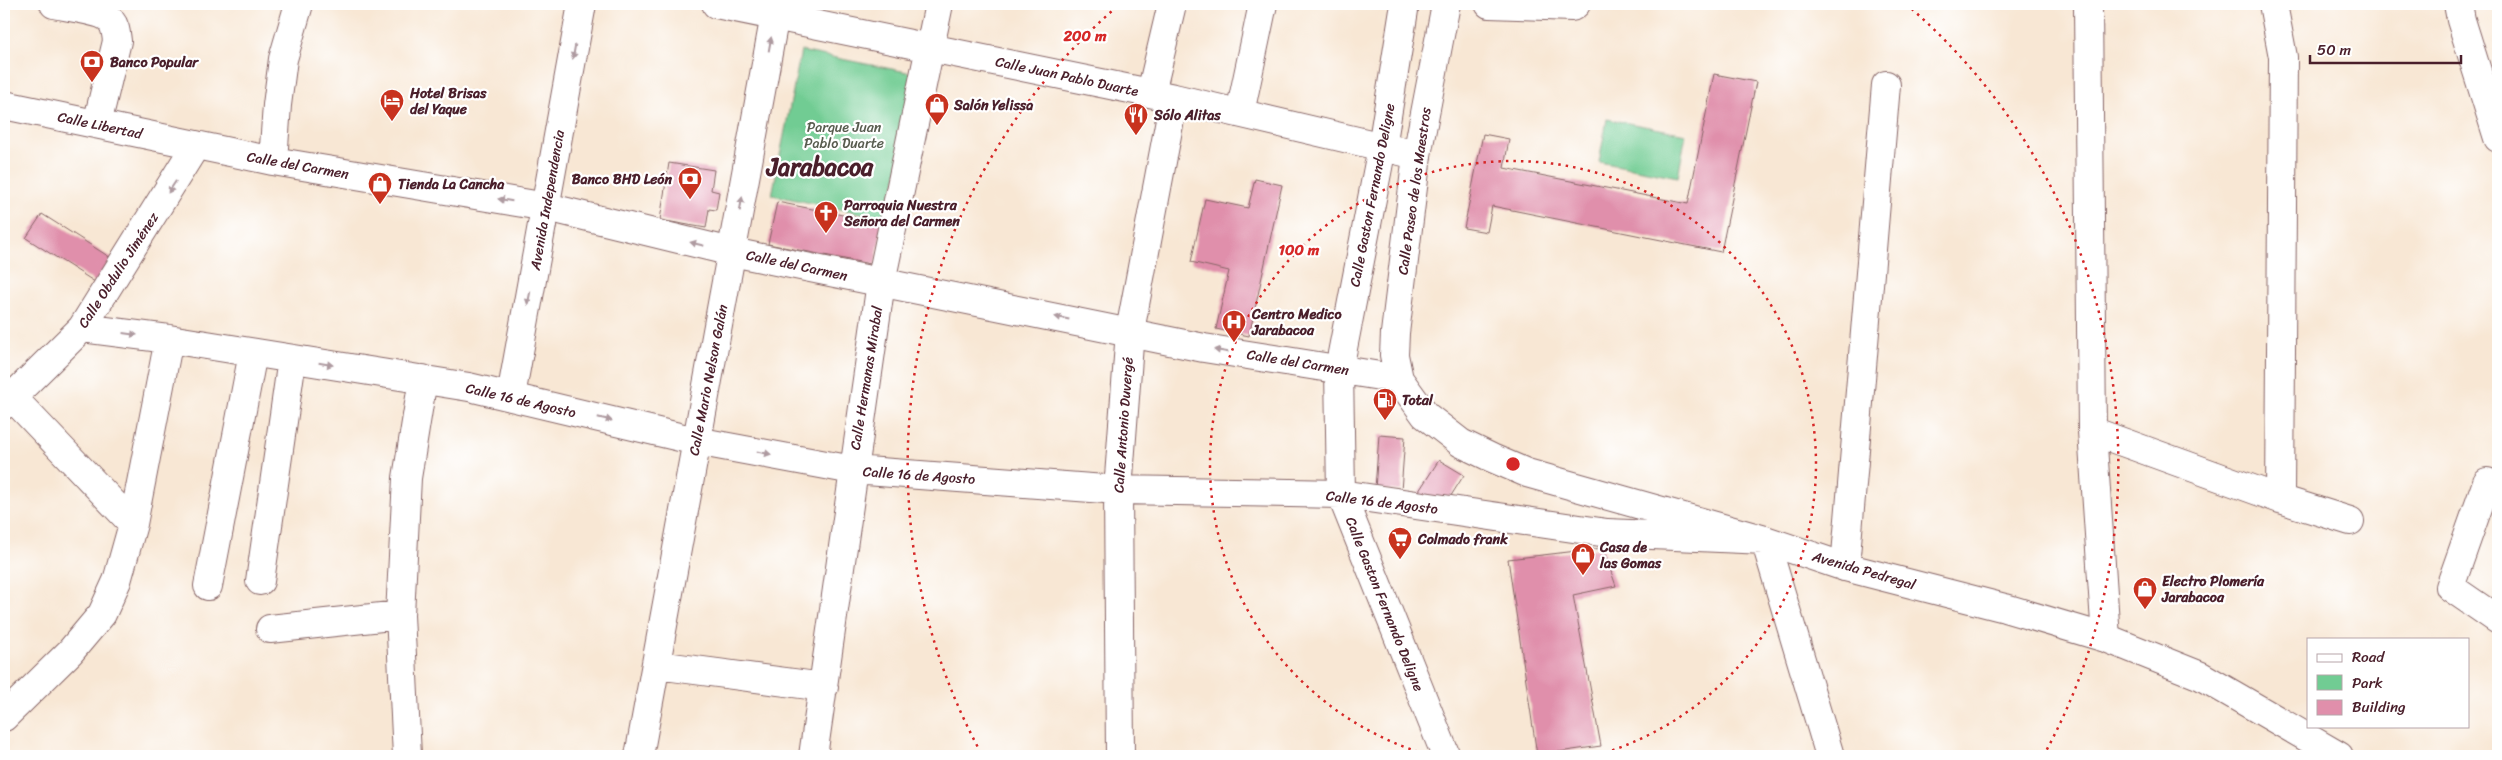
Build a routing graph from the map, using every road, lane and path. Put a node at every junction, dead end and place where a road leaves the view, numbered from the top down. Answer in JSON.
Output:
{"nodes":[{"id":1,"x":54,"y":4,"type":"edge"},
{"id":2,"x":299,"y":4,"type":"edge"},
{"id":3,"x":582,"y":4,"type":"edge"},
{"id":4,"x":716,"y":4,"type":"edge"},
{"id":5,"x":939,"y":4,"type":"edge"},
{"id":6,"x":1172,"y":4,"type":"edge"},
{"id":7,"x":1263,"y":4,"type":"edge"},
{"id":8,"x":1405,"y":4,"type":"edge"},
{"id":9,"x":1446,"y":4,"type":"edge"},
{"id":10,"x":1489,"y":4,"type":"edge"},
{"id":11,"x":1576,"y":4,"type":"edge"},
{"id":12,"x":2088,"y":4,"type":"edge"},
{"id":13,"x":2274,"y":4,"type":"edge"},
{"id":14,"x":2458,"y":4,"type":"edge"},
{"id":15,"x":776,"y":10,"type":"edge"},
{"id":16,"x":930,"y":47,"type":"junction"},
{"id":17,"x":1886,"y":85,"type":"dead end"},
{"id":18,"x":1163,"y":95,"type":"junction"},
{"id":19,"x":4,"y":105,"type":"edge"},
{"id":20,"x":1240,"y":113,"type":"junction"},
{"id":21,"x":97,"y":124,"type":"junction"},
{"id":22,"x":2498,"y":138,"type":"edge"},
{"id":23,"x":196,"y":145,"type":"junction"},
{"id":24,"x":1382,"y":147,"type":"junction"},
{"id":25,"x":1417,"y":156,"type":"junction"},
{"id":26,"x":273,"y":161,"type":"junction"},
{"id":27,"x":547,"y":207,"type":"junction"},
{"id":28,"x":732,"y":252,"type":"junction"},
{"id":29,"x":881,"y":282,"type":"junction"},
{"id":30,"x":82,"y":328,"type":"junction"},
{"id":31,"x":1130,"y":331,"type":"junction"},
{"id":32,"x":169,"y":340,"type":"junction"},
{"id":33,"x":252,"y":352,"type":"junction"},
{"id":34,"x":292,"y":359,"type":"junction"},
{"id":35,"x":1339,"y":369,"type":"junction"},
{"id":36,"x":423,"y":379,"type":"junction"},
{"id":37,"x":1399,"y":379,"type":"junction"},
{"id":38,"x":511,"y":396,"type":"junction"},
{"id":39,"x":8,"y":401,"type":"edge"},
{"id":40,"x":2092,"y":431,"type":"junction"},
{"id":41,"x":696,"y":441,"type":"junction"},
{"id":42,"x":852,"y":470,"type":"junction"},
{"id":43,"x":2487,"y":482,"type":"dead end"},
{"id":44,"x":1118,"y":490,"type":"junction"},
{"id":45,"x":1341,"y":494,"type":"junction"},
{"id":46,"x":2280,"y":499,"type":"junction"},
{"id":47,"x":2350,"y":521,"type":"dead end"},
{"id":48,"x":133,"y":524,"type":"junction"},
{"id":49,"x":1765,"y":540,"type":"junction"},
{"id":50,"x":1845,"y":567,"type":"junction"},
{"id":51,"x":260,"y":581,"type":"dead end"},
{"id":52,"x":208,"y":586,"type":"dead end"},
{"id":53,"x":400,"y":614,"type":"junction"},
{"id":54,"x":2498,"y":620,"type":"edge"},
{"id":55,"x":270,"y":629,"type":"dead end"},
{"id":56,"x":2106,"y":638,"type":"junction"},
{"id":57,"x":657,"y":665,"type":"junction"},
{"id":58,"x":824,"y":686,"type":"junction"},
{"id":59,"x":4,"y":717,"type":"edge"},
{"id":60,"x":406,"y":756,"type":"edge"},
{"id":61,"x":639,"y":756,"type":"edge"},
{"id":62,"x":813,"y":756,"type":"edge"},
{"id":63,"x":1120,"y":756,"type":"edge"},
{"id":64,"x":1446,"y":756,"type":"edge"},
{"id":65,"x":1830,"y":756,"type":"edge"},
{"id":66,"x":2339,"y":756,"type":"edge"}],
"edges":[{"from":1,"to":21,"type":"street"},
{"from":2,"to":26,"type":"street"},
{"from":3,"to":27,"type":"street","name":"Avenida Independencia","one_way":true},
{"from":4,"to":15,"type":"street","name":"Calle Juan Pablo Duarte"},
{"from":5,"to":16,"type":"street","name":"Calle Hermanas Mirabal"},
{"from":6,"to":18,"type":"street","name":"Calle Antonio Duvergé"},
{"from":7,"to":20,"type":"street"},
{"from":8,"to":24,"type":"street","name":"Calle Gaston Fernando Deligne"},
{"from":9,"to":25,"type":"street","name":"Calle Paseo de los Maestros"},
{"from":10,"to":11,"type":"street"},
{"from":12,"to":40,"type":"street"},
{"from":13,"to":46,"type":"street"},
{"from":14,"to":22,"type":"street"},
{"from":15,"to":16,"type":"street","name":"Calle Juan Pablo Duarte"},
{"from":28,"to":15,"type":"street","name":"Calle Mario Nelson Galán","one_way":true},
{"from":16,"to":18,"type":"street","name":"Calle Juan Pablo Duarte"},
{"from":16,"to":29,"type":"street","name":"Calle Hermanas Mirabal"},
{"from":17,"to":50,"type":"street"},
{"from":18,"to":20,"type":"street","name":"Calle Juan Pablo Duarte"},
{"from":18,"to":31,"type":"street","name":"Calle Antonio Duvergé"},
{"from":19,"to":21,"type":"street","name":"Calle Libertad"},
{"from":20,"to":24,"type":"street","name":"Calle Juan Pablo Duarte"},
{"from":21,"to":23,"type":"street","name":"Calle Libertad"},
{"from":23,"to":26,"type":"street","name":"Calle del Carmen"},
{"from":23,"to":30,"type":"street","name":"Calle Obdulio Jiménez","one_way":true},
{"from":24,"to":25,"type":"street","name":"Calle Juan Pablo Duarte"},
{"from":24,"to":35,"type":"street","name":"Calle Gaston Fernando Deligne"},
{"from":25,"to":37,"type":"street","name":"Calle Paseo de los Maestros"},
{"from":27,"to":26,"type":"street","name":"Calle del Carmen","one_way":true},
{"from":28,"to":27,"type":"street","name":"Calle del Carmen","one_way":true},
{"from":27,"to":38,"type":"street","name":"Avenida Independencia","one_way":true},
{"from":28,"to":29,"type":"street","name":"Calle del Carmen"},
{"from":28,"to":41,"type":"street","name":"Calle Mario Nelson Galán"},
{"from":31,"to":29,"type":"street","name":"Calle del Carmen","one_way":true},
{"from":29,"to":42,"type":"street","name":"Calle Hermanas Mirabal"},
{"from":30,"to":32,"type":"street","name":"Calle 16 de Agosto","one_way":true},
{"from":30,"to":39,"type":"street","name":"Calle Obdulio Jiménez"},
{"from":35,"to":31,"type":"street","name":"Calle del Carmen","one_way":true},
{"from":31,"to":44,"type":"street","name":"Calle Antonio Duvergé"},
{"from":32,"to":33,"type":"street","name":"Calle 16 de Agosto"},
{"from":32,"to":48,"type":"street"},
{"from":33,"to":34,"type":"street","name":"Calle 16 de Agosto"},
{"from":33,"to":52,"type":"street"},
{"from":34,"to":36,"type":"street","name":"Calle 16 de Agosto","one_way":true},
{"from":34,"to":51,"type":"street"},
{"from":35,"to":37,"type":"street","name":"Calle del Carmen"},
{"from":35,"to":45,"type":"street","name":"Calle Gaston Fernando Deligne"},
{"from":36,"to":38,"type":"street","name":"Calle 16 de Agosto"},
{"from":36,"to":53,"type":"street"},
{"from":37,"to":49,"type":"street","name":"Avenida Pedregal"},
{"from":38,"to":41,"type":"street","name":"Calle 16 de Agosto","one_way":true},
{"from":39,"to":48,"type":"street"},
{"from":40,"to":46,"type":"street"},
{"from":40,"to":56,"type":"street"},
{"from":41,"to":42,"type":"street","name":"Calle 16 de Agosto","one_way":true},
{"from":41,"to":57,"type":"street","name":"Calle Mario Nelson Galán"},
{"from":42,"to":44,"type":"street","name":"Calle 16 de Agosto"},
{"from":42,"to":58,"type":"street","name":"Calle Hermanas Mirabal"},
{"from":43,"to":54,"type":"street"},
{"from":44,"to":45,"type":"street","name":"Calle 16 de Agosto"},
{"from":44,"to":63,"type":"street","name":"Calle Antonio Duvergé"},
{"from":45,"to":49,"type":"street","name":"Calle 16 de Agosto"},
{"from":45,"to":64,"type":"street","name":"Calle Gaston Fernando Deligne"},
{"from":46,"to":47,"type":"street"},
{"from":48,"to":59,"type":"street"},
{"from":49,"to":50,"type":"street","name":"Avenida Pedregal"},
{"from":49,"to":65,"type":"street"},
{"from":50,"to":56,"type":"street","name":"Avenida Pedregal"},
{"from":53,"to":55,"type":"street"},
{"from":53,"to":60,"type":"street"},
{"from":56,"to":66,"type":"street","name":"Avenida Pedregal"},
{"from":57,"to":58,"type":"street"},
{"from":57,"to":61,"type":"street","name":"Calle Mario Nelson Galán"},
{"from":58,"to":62,"type":"street","name":"Calle Hermanas Mirabal"}]}
